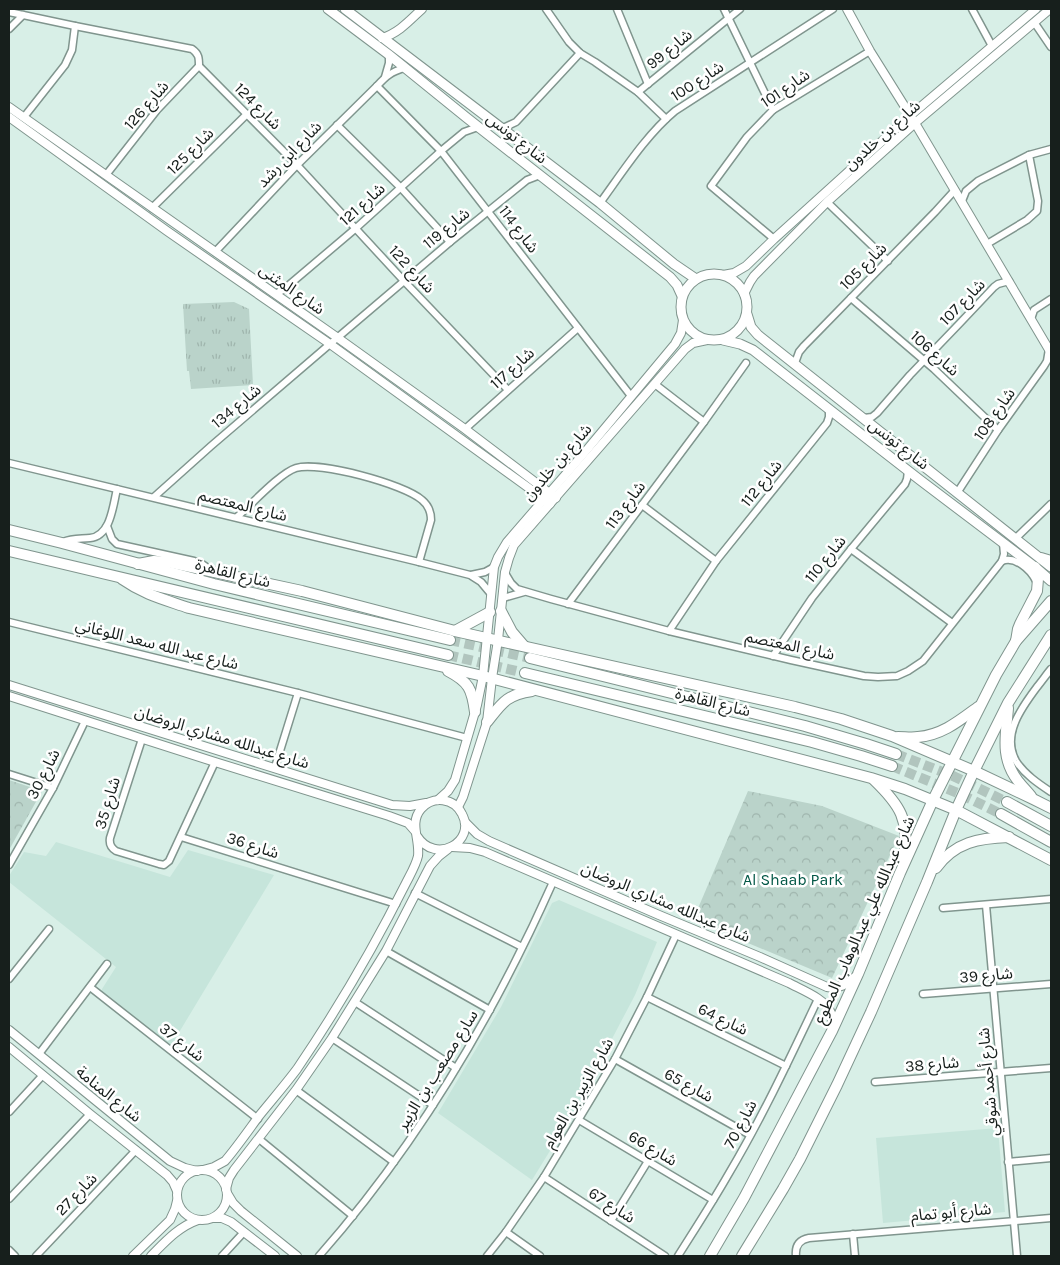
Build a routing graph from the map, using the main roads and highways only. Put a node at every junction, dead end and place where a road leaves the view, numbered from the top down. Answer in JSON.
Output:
{"nodes":[{"id":1,"x":328,"y":9,"type":"edge"},
{"id":2,"x":345,"y":9,"type":"edge"},
{"id":3,"x":393,"y":53,"type":"junction"},
{"id":4,"x":648,"y":243,"type":"junction"},
{"id":5,"x":636,"y":251,"type":"junction"},
{"id":6,"x":696,"y":279,"type":"junction"},
{"id":7,"x":682,"y":296,"type":"junction"},
{"id":8,"x":747,"y":314,"type":"junction"},
{"id":9,"x":723,"y":340,"type":"junction"},
{"id":10,"x":776,"y":349,"type":"junction"},
{"id":11,"x":760,"y":356,"type":"junction"},
{"id":12,"x":941,"y":495,"type":"junction"},
{"id":13,"x":960,"y":496,"type":"junction"},
{"id":14,"x":9,"y":530,"type":"edge"},
{"id":15,"x":9,"y":552,"type":"edge"},
{"id":16,"x":1051,"y":561,"type":"edge"},
{"id":17,"x":1038,"y":562,"type":"junction"},
{"id":18,"x":138,"y":564,"type":"junction"},
{"id":19,"x":1051,"y":567,"type":"edge"},
{"id":20,"x":122,"y":579,"type":"junction"},
{"id":21,"x":1051,"y":582,"type":"edge"},
{"id":22,"x":1051,"y":601,"type":"edge"},
{"id":23,"x":502,"y":611,"type":"road end"},
{"id":24,"x":490,"y":612,"type":"road end"},
{"id":25,"x":456,"y":631,"type":"junction"},
{"id":26,"x":1050,"y":635,"type":"edge"},
{"id":27,"x":450,"y":640,"type":"tunnel mouth"},
{"id":28,"x":1016,"y":641,"type":"junction"},
{"id":29,"x":524,"y":646,"type":"junction"},
{"id":30,"x":448,"y":656,"type":"tunnel mouth"},
{"id":31,"x":530,"y":658,"type":"tunnel mouth"},
{"id":32,"x":438,"y":666,"type":"junction"},
{"id":33,"x":525,"y":673,"type":"tunnel mouth"},
{"id":34,"x":536,"y":690,"type":"junction"},
{"id":35,"x":1008,"y":703,"type":"junction"},
{"id":36,"x":981,"y":705,"type":"junction"},
{"id":37,"x":475,"y":712,"type":"road end"},
{"id":38,"x":487,"y":722,"type":"road end"},
{"id":39,"x":892,"y":736,"type":"junction"},
{"id":40,"x":896,"y":754,"type":"tunnel mouth"},
{"id":41,"x":952,"y":762,"type":"junction"},
{"id":42,"x":892,"y":766,"type":"tunnel mouth"},
{"id":43,"x":974,"y":771,"type":"junction"},
{"id":44,"x":871,"y":778,"type":"junction"},
{"id":45,"x":1033,"y":798,"type":"junction"},
{"id":46,"x":933,"y":800,"type":"junction"},
{"id":47,"x":1007,"y":802,"type":"tunnel mouth"},
{"id":48,"x":1051,"y":808,"type":"edge"},
{"id":49,"x":956,"y":810,"type":"junction"},
{"id":50,"x":1001,"y":814,"type":"tunnel mouth"},
{"id":51,"x":1051,"y":826,"type":"edge"},
{"id":52,"x":1009,"y":837,"type":"junction"},
{"id":53,"x":1051,"y":842,"type":"edge"},
{"id":54,"x":1051,"y":860,"type":"edge"},
{"id":55,"x":900,"y":872,"type":"junction"},
{"id":56,"x":928,"y":882,"type":"junction"},
{"id":57,"x":710,"y":1256,"type":"edge"},
{"id":58,"x":742,"y":1256,"type":"edge"}],
"edges":[{"from":1,"to":3,"type":"main road","name":"شارع تونس"},
{"from":2,"to":3,"type":"main road","name":"شارع تونس"},
{"from":3,"to":4,"type":"main road","name":"شارع تونس"},
{"from":3,"to":5,"type":"main road","name":"شارع تونس"},
{"from":4,"to":5,"type":"main road"},
{"from":4,"to":6,"type":"main road","name":"شارع تونس"},
{"from":5,"to":7,"type":"main road","name":"شارع تونس"},
{"from":6,"to":7,"type":"main road"},
{"from":6,"to":8,"type":"main road"},
{"from":7,"to":9,"type":"main road"},
{"from":8,"to":9,"type":"main road"},
{"from":8,"to":10,"type":"main road","name":"شارع تونس"},
{"from":9,"to":11,"type":"main road","name":"شارع تونس"},
{"from":10,"to":11,"type":"main road"},
{"from":10,"to":13,"type":"main road","name":"شارع تونس"},
{"from":11,"to":12,"type":"main road","name":"شارع تونس"},
{"from":12,"to":13,"type":"main road"},
{"from":12,"to":17,"type":"main road","name":"شارع تونس"},
{"from":13,"to":17,"type":"main road","name":"شارع تونس"},
{"from":14,"to":18,"type":"main road","name":"شارع القاهرة"},
{"from":15,"to":20,"type":"main road","name":"شارع القاهرة"},
{"from":16,"to":17,"type":"main road"},
{"from":17,"to":19,"type":"main road","name":"شارع تونس"},
{"from":17,"to":21,"type":"main road","name":"شارع تونس"},
{"from":17,"to":28,"type":"main road"},
{"from":18,"to":25,"type":"main road"},
{"from":18,"to":27,"type":"main road","name":"شارع القاهرة"},
{"from":20,"to":30,"type":"main road","name":"شارع القاهرة"},
{"from":20,"to":32,"type":"main road"},
{"from":22,"to":28,"type":"main road","name":"شارع عبدالله علي عبدالوهاب المطوع"},
{"from":23,"to":29,"type":"main road"},
{"from":24,"to":25,"type":"main road"},
{"from":25,"to":29,"type":"main road"},
{"from":26,"to":35,"type":"main road"},
{"from":28,"to":36,"type":"main road","name":"شارع عبدالله علي عبدالوهاب المطوع"},
{"from":29,"to":39,"type":"main road"},
{"from":31,"to":40,"type":"main road","name":"شارع القاهرة"},
{"from":32,"to":34,"type":"main road"},
{"from":32,"to":37,"type":"main road"},
{"from":33,"to":42,"type":"main road","name":"شارع القاهرة"},
{"from":34,"to":38,"type":"main road"},
{"from":34,"to":44,"type":"main road"},
{"from":35,"to":43,"type":"main road"},
{"from":35,"to":45,"type":"main road"},
{"from":36,"to":39,"type":"main road"},
{"from":36,"to":41,"type":"main road","name":"شارع عبدالله علي عبدالوهاب المطوع"},
{"from":39,"to":41,"type":"main road"},
{"from":41,"to":43,"type":"main road"},
{"from":41,"to":46,"type":"main road","name":"شارع عبدالله علي عبدالوهاب المطوع"},
{"from":43,"to":45,"type":"main road"},
{"from":43,"to":49,"type":"main road"},
{"from":44,"to":46,"type":"main road"},
{"from":44,"to":55,"type":"main road"},
{"from":45,"to":48,"type":"main road"},
{"from":46,"to":49,"type":"main road"},
{"from":46,"to":55,"type":"main road","name":"شارع عبدالله علي عبدالوهاب المطوع"},
{"from":47,"to":51,"type":"main road"},
{"from":49,"to":52,"type":"main road"},
{"from":49,"to":56,"type":"main road"},
{"from":50,"to":53,"type":"main road"},
{"from":52,"to":54,"type":"main road"},
{"from":52,"to":56,"type":"main road"},
{"from":55,"to":57,"type":"main road","name":"شارع عبدالله علي عبدالوهاب المطوع"},
{"from":56,"to":58,"type":"main road"}]}
